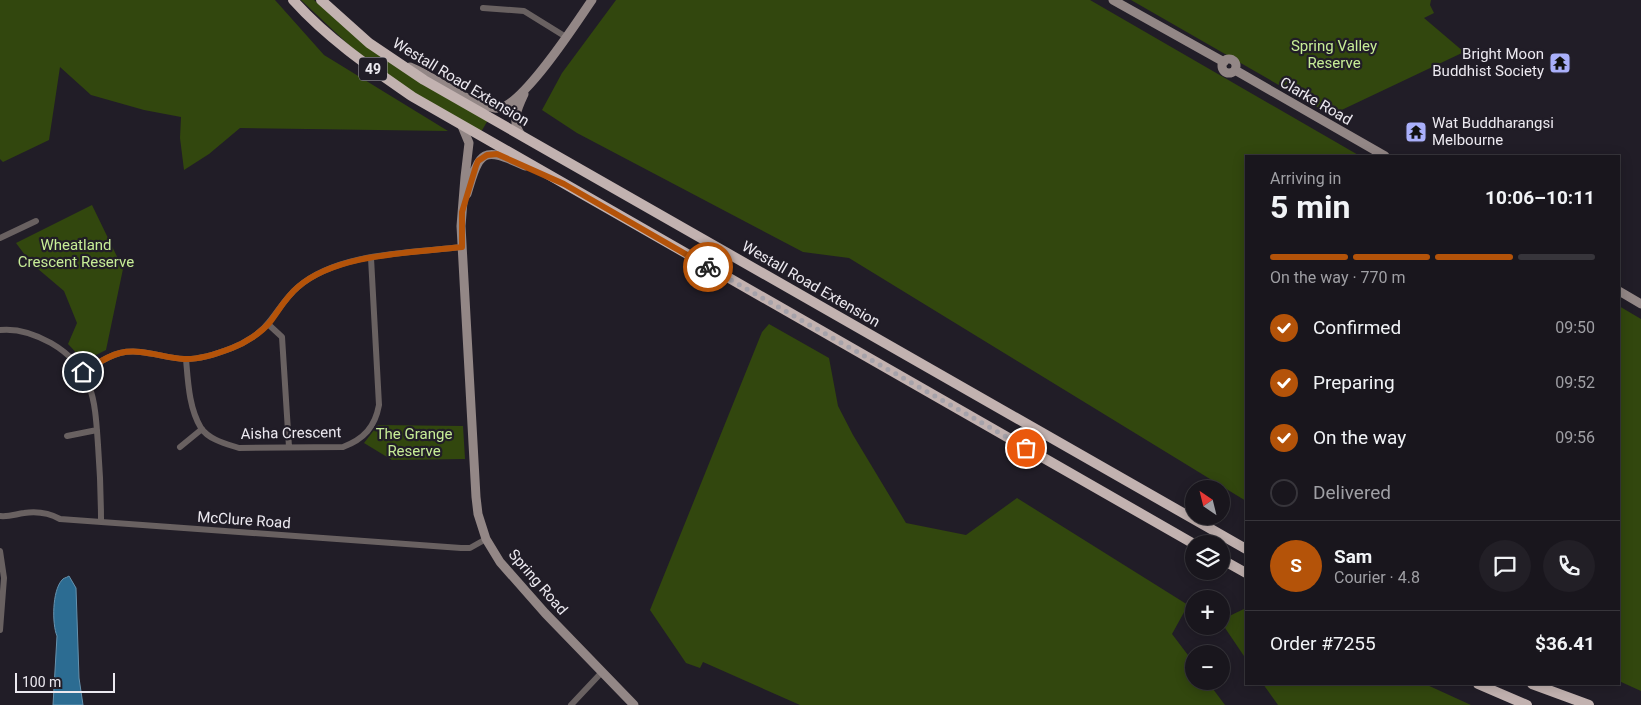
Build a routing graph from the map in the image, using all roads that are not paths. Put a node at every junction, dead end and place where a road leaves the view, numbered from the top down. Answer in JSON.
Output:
{"nodes":[{"id":1,"x":293,"y":0,"type":"edge"},
{"id":2,"x":321,"y":0,"type":"edge"},
{"id":3,"x":592,"y":0,"type":"edge"},
{"id":4,"x":1113,"y":0,"type":"edge"},
{"id":5,"x":483,"y":8,"type":"dead end"},
{"id":6,"x":566,"y":37,"type":"junction"},
{"id":7,"x":392,"y":60,"type":"junction"},
{"id":8,"x":525,"y":92,"type":"junction"},
{"id":9,"x":462,"y":126,"type":"junction"},
{"id":10,"x":521,"y":135,"type":"junction"},
{"id":11,"x":1382,"y":155,"type":"edge"},
{"id":12,"x":564,"y":184,"type":"junction"},
{"id":13,"x":462,"y":212,"type":"junction"},
{"id":14,"x":36,"y":220,"type":"dead end"},
{"id":15,"x":0,"y":238,"type":"edge"},
{"id":16,"x":462,"y":247,"type":"junction"},
{"id":17,"x":371,"y":258,"type":"junction"},
{"id":18,"x":1620,"y":292,"type":"edge"},
{"id":19,"x":1641,"y":304,"type":"edge"},
{"id":20,"x":268,"y":324,"type":"junction"},
{"id":21,"x":0,"y":330,"type":"edge"},
{"id":22,"x":186,"y":359,"type":"junction"},
{"id":23,"x":83,"y":372,"type":"junction"},
{"id":24,"x":202,"y":429,"type":"junction"},
{"id":25,"x":97,"y":430,"type":"junction"},
{"id":26,"x":67,"y":436,"type":"dead end"},
{"id":27,"x":180,"y":447,"type":"dead end"},
{"id":28,"x":289,"y":447,"type":"junction"},
{"id":29,"x":0,"y":516,"type":"edge"},
{"id":30,"x":101,"y":522,"type":"junction"},
{"id":31,"x":486,"y":539,"type":"junction"},
{"id":32,"x":1185,"y":539,"type":"edge"},
{"id":33,"x":1245,"y":548,"type":"edge"},
{"id":34,"x":0,"y":551,"type":"edge"},
{"id":35,"x":1230,"y":564,"type":"edge"},
{"id":36,"x":1245,"y":572,"type":"edge"},
{"id":37,"x":0,"y":630,"type":"edge"},
{"id":38,"x":602,"y":672,"type":"junction"},
{"id":39,"x":1480,"y":685,"type":"edge"},
{"id":40,"x":1535,"y":685,"type":"edge"},
{"id":41,"x":571,"y":705,"type":"edge"},
{"id":42,"x":634,"y":705,"type":"edge"},
{"id":43,"x":1528,"y":705,"type":"edge"},
{"id":44,"x":1589,"y":705,"type":"edge"}],
"edges":[{"from":1,"to":9,"type":"highway","number":"49"},
{"from":2,"to":7,"type":"highway","name":"Westall Road Extension","number":"49"},
{"from":3,"to":6,"type":"main road"},
{"from":4,"to":11,"type":"main road","name":"Clarke Road"},
{"from":5,"to":6,"type":"street"},
{"from":6,"to":8,"type":"main road"},
{"from":7,"to":8,"type":"main road"},
{"from":7,"to":10,"type":"highway","name":"Westall Road Extension","number":"49"},
{"from":8,"to":10,"type":"main road"},
{"from":9,"to":12,"type":"highway","number":"49"},
{"from":9,"to":13,"type":"main road","name":"Spring Road"},
{"from":10,"to":33,"type":"highway","name":"Westall Road Extension","number":"49"},
{"from":12,"to":13,"type":"main road","name":"Spring Road"},
{"from":12,"to":32,"type":"highway","number":"49"},
{"from":13,"to":16,"type":"main road","name":"Spring Road"},
{"from":14,"to":15,"type":"street"},
{"from":16,"to":17,"type":"street"},
{"from":16,"to":31,"type":"main road","name":"Spring Road"},
{"from":17,"to":20,"type":"street"},
{"from":17,"to":28,"type":"street","name":"Aisha Crescent"},
{"from":18,"to":19,"type":"main road"},
{"from":20,"to":22,"type":"street"},
{"from":20,"to":28,"type":"street"},
{"from":21,"to":23,"type":"street"},
{"from":22,"to":23,"type":"street"},
{"from":22,"to":24,"type":"street"},
{"from":23,"to":25,"type":"street"},
{"from":24,"to":27,"type":"street"},
{"from":24,"to":28,"type":"street","name":"Aisha Crescent"},
{"from":25,"to":26,"type":"street"},
{"from":25,"to":30,"type":"street"},
{"from":29,"to":30,"type":"street","name":"McClure Road"},
{"from":30,"to":31,"type":"street","name":"McClure Road"},
{"from":31,"to":38,"type":"main road","name":"Spring Road"},
{"from":34,"to":37,"type":"street"},
{"from":35,"to":36,"type":"highway"},
{"from":38,"to":41,"type":"street"},
{"from":38,"to":42,"type":"main road","name":"Spring Road"},
{"from":39,"to":43,"type":"highway"},
{"from":40,"to":44,"type":"highway"}]}
